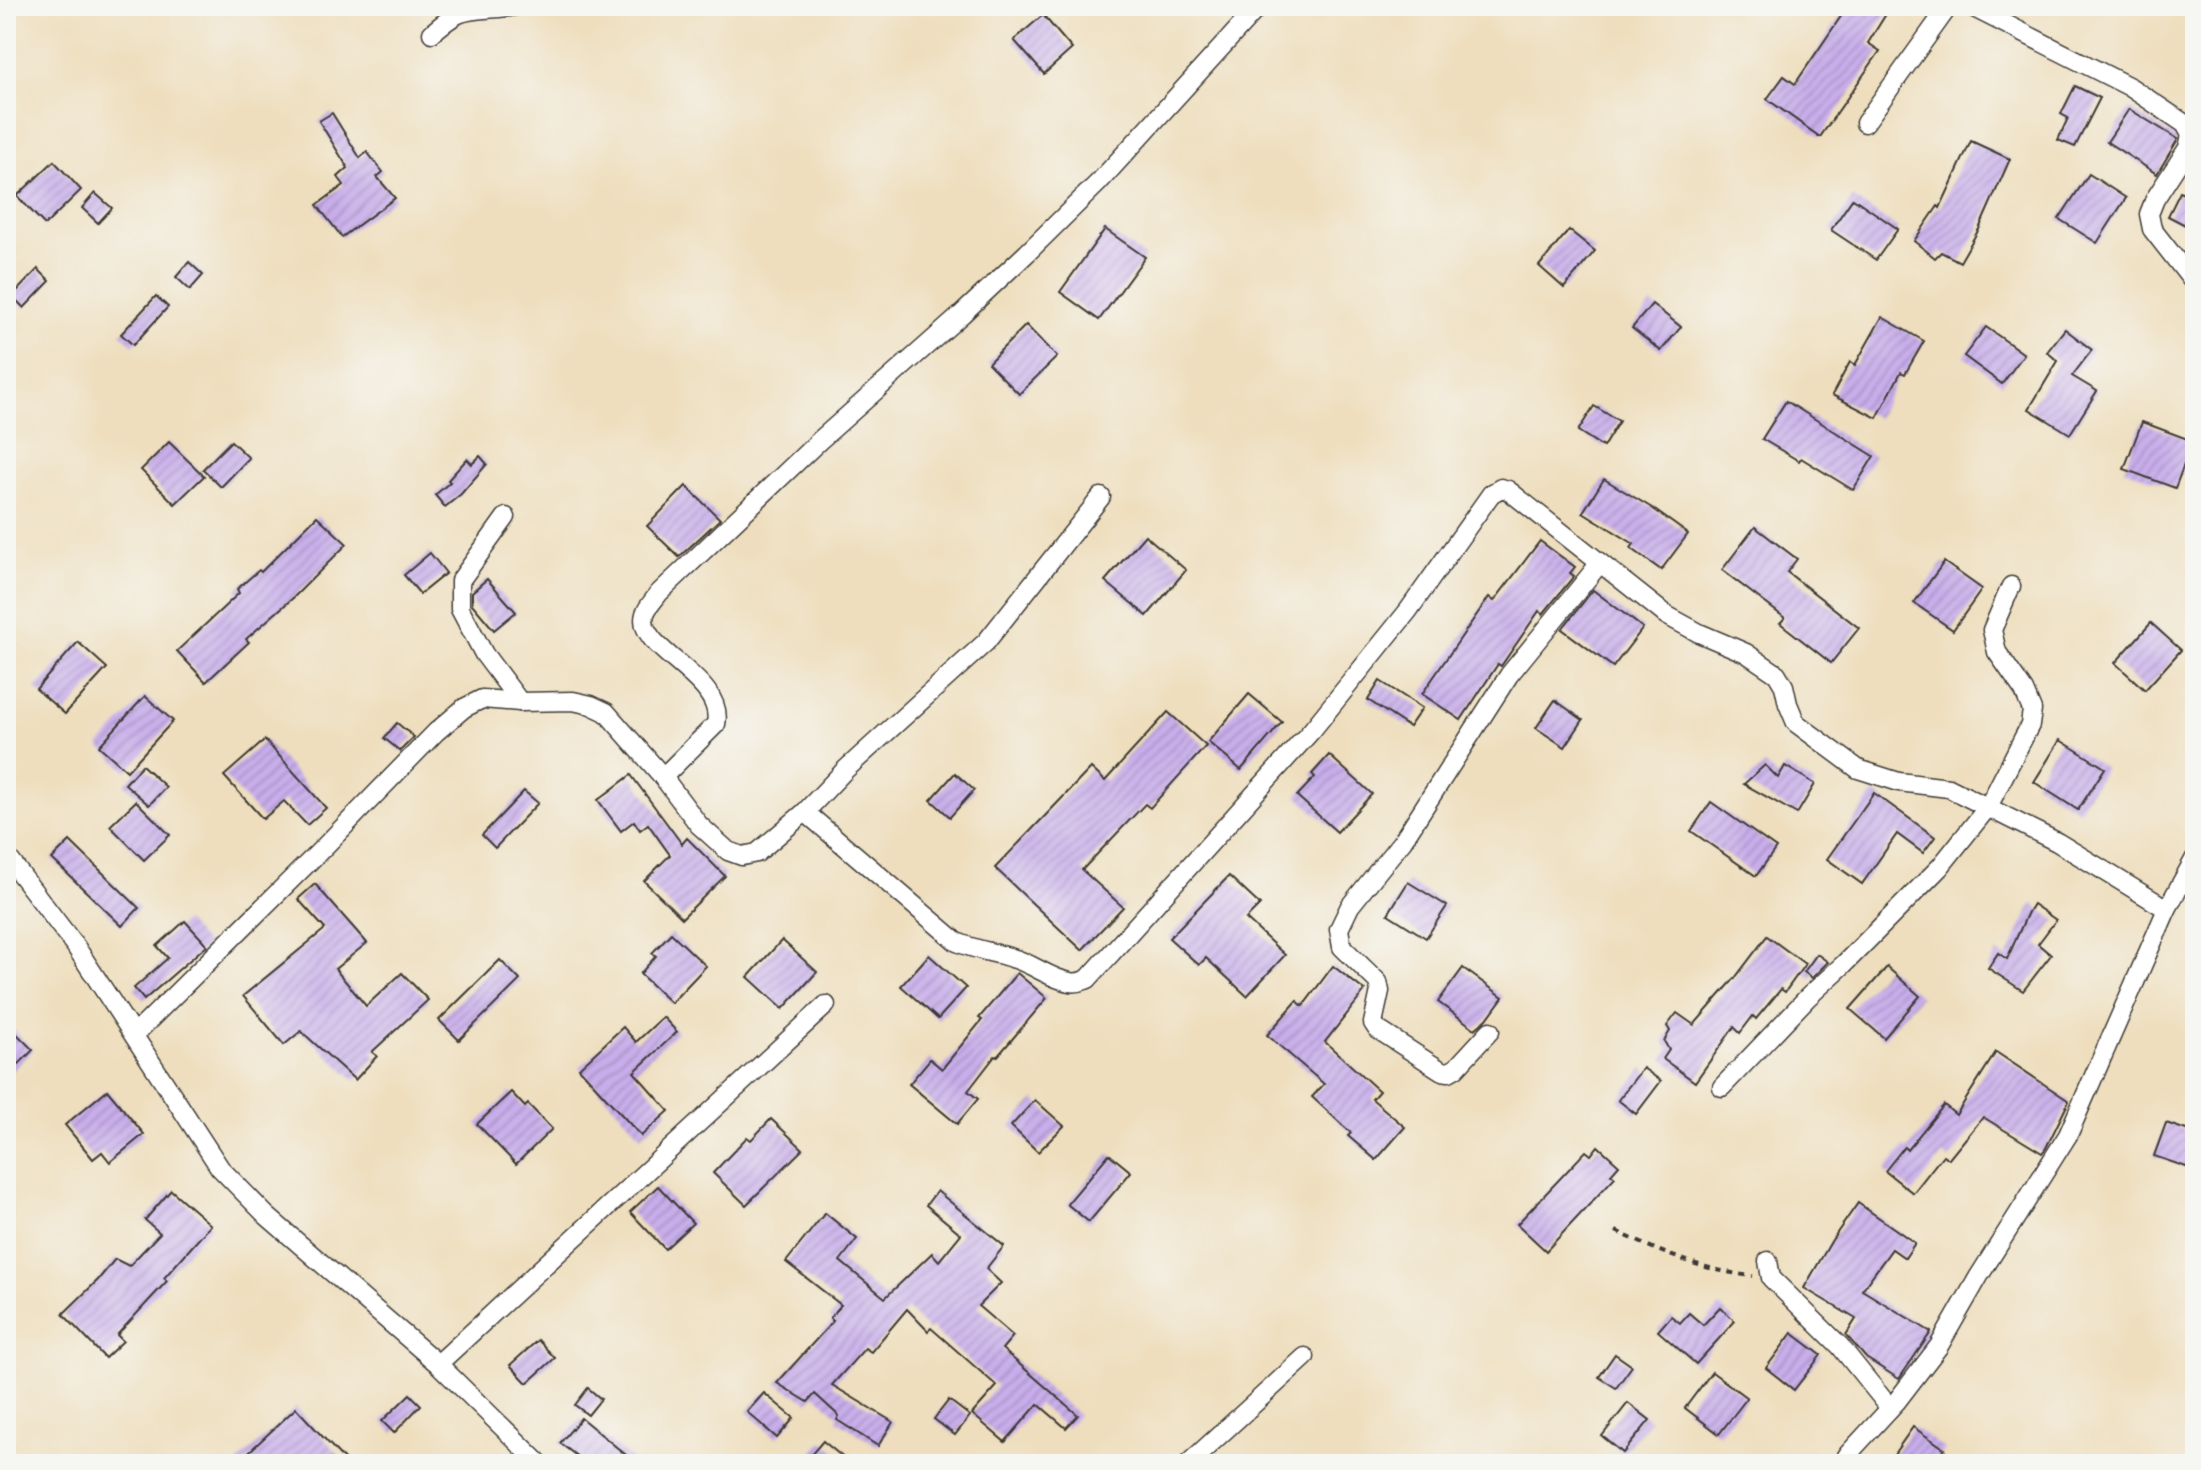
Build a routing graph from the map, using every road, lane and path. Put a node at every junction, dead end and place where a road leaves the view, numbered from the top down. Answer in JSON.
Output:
{"nodes":[{"id":1,"x":515,"y":6,"type":"edge"},
{"id":2,"x":1259,"y":6,"type":"edge"},
{"id":3,"x":1949,"y":6,"type":"edge"},
{"id":4,"x":1970,"y":6,"type":"edge"},
{"id":5,"x":432,"y":33,"type":"dead end"},
{"id":6,"x":1865,"y":123,"type":"dead end"},
{"id":7,"x":2195,"y":284,"type":"edge"},
{"id":8,"x":1101,"y":497,"type":"dead end"},
{"id":9,"x":506,"y":517,"type":"dead end"},
{"id":10,"x":1600,"y":563,"type":"junction"},
{"id":11,"x":2011,"y":586,"type":"dead end"},
{"id":12,"x":520,"y":702,"type":"junction"},
{"id":13,"x":663,"y":777,"type":"junction"},
{"id":14,"x":1988,"y":807,"type":"junction"},
{"id":15,"x":805,"y":812,"type":"junction"},
{"id":16,"x":2195,"y":858,"type":"edge"},
{"id":17,"x":10,"y":868,"type":"edge"},
{"id":18,"x":2167,"y":909,"type":"junction"},
{"id":19,"x":826,"y":1005,"type":"dead end"},
{"id":20,"x":1490,"y":1031,"type":"dead end"},
{"id":21,"x":134,"y":1035,"type":"junction"},
{"id":22,"x":1722,"y":1087,"type":"dead end"},
{"id":23,"x":1616,"y":1231,"type":"dead end"},
{"id":24,"x":1770,"y":1269,"type":"joint"},
{"id":25,"x":1305,"y":1357,"type":"dead end"},
{"id":26,"x":438,"y":1364,"type":"junction"},
{"id":27,"x":1890,"y":1408,"type":"junction"},
{"id":28,"x":540,"y":1464,"type":"edge"},
{"id":29,"x":1188,"y":1464,"type":"edge"},
{"id":30,"x":1842,"y":1464,"type":"edge"}],
"edges":[{"from":1,"to":5,"type":"street"},
{"from":2,"to":13,"type":"street"},
{"from":3,"to":6,"type":"street"},
{"from":4,"to":7,"type":"street"},
{"from":8,"to":15,"type":"street"},
{"from":9,"to":12,"type":"street"},
{"from":10,"to":14,"type":"street"},
{"from":10,"to":15,"type":"street"},
{"from":10,"to":20,"type":"street"},
{"from":11,"to":14,"type":"street"},
{"from":12,"to":13,"type":"street"},
{"from":12,"to":21,"type":"street"},
{"from":13,"to":15,"type":"street"},
{"from":14,"to":18,"type":"street"},
{"from":14,"to":22,"type":"street"},
{"from":16,"to":18,"type":"street"},
{"from":17,"to":21,"type":"street"},
{"from":18,"to":27,"type":"street"},
{"from":19,"to":26,"type":"street"},
{"from":21,"to":26,"type":"street"},
{"from":23,"to":24,"type":"path"},
{"from":24,"to":27,"type":"street"},
{"from":25,"to":29,"type":"street"},
{"from":26,"to":28,"type":"street"},
{"from":27,"to":30,"type":"street"}]}
